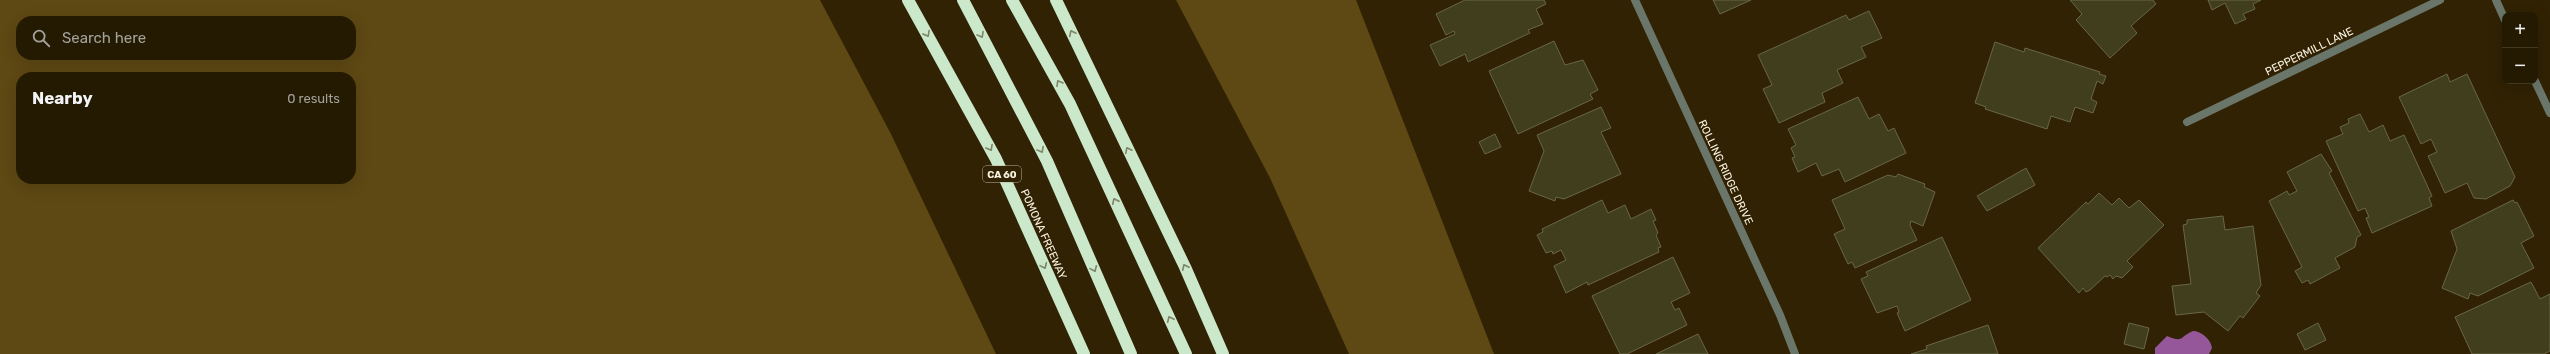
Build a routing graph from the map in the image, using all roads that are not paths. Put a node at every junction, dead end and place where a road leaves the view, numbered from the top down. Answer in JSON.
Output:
{"nodes":[{"id":1,"x":908,"y":0,"type":"edge"},
{"id":2,"x":963,"y":0,"type":"edge"},
{"id":3,"x":1012,"y":0,"type":"edge"},
{"id":4,"x":1056,"y":0,"type":"edge"},
{"id":5,"x":1635,"y":0,"type":"edge"},
{"id":6,"x":2440,"y":0,"type":"edge"},
{"id":7,"x":2496,"y":0,"type":"edge"},
{"id":8,"x":2502,"y":13,"type":"edge"},
{"id":9,"x":2536,"y":84,"type":"edge"},
{"id":10,"x":2550,"y":113,"type":"edge"},
{"id":11,"x":2187,"y":122,"type":"dead end"},
{"id":12,"x":1084,"y":354,"type":"edge"},
{"id":13,"x":1131,"y":354,"type":"edge"},
{"id":14,"x":1186,"y":354,"type":"edge"},
{"id":15,"x":1223,"y":354,"type":"edge"},
{"id":16,"x":1795,"y":354,"type":"edge"}],
"edges":[{"from":1,"to":12,"type":"highway","name":"POMONA FREEWAY","number":"CA 60","one_way":true},
{"from":2,"to":13,"type":"highway","one_way":true},
{"from":14,"to":3,"type":"highway","one_way":true},
{"from":15,"to":4,"type":"highway","one_way":true},
{"from":5,"to":16,"type":"street","name":"ROLLING RIDGE DRIVE"},
{"from":6,"to":11,"type":"street","name":"PEPPERMILL LANE"},
{"from":7,"to":8,"type":"street"},
{"from":9,"to":10,"type":"street"}]}
